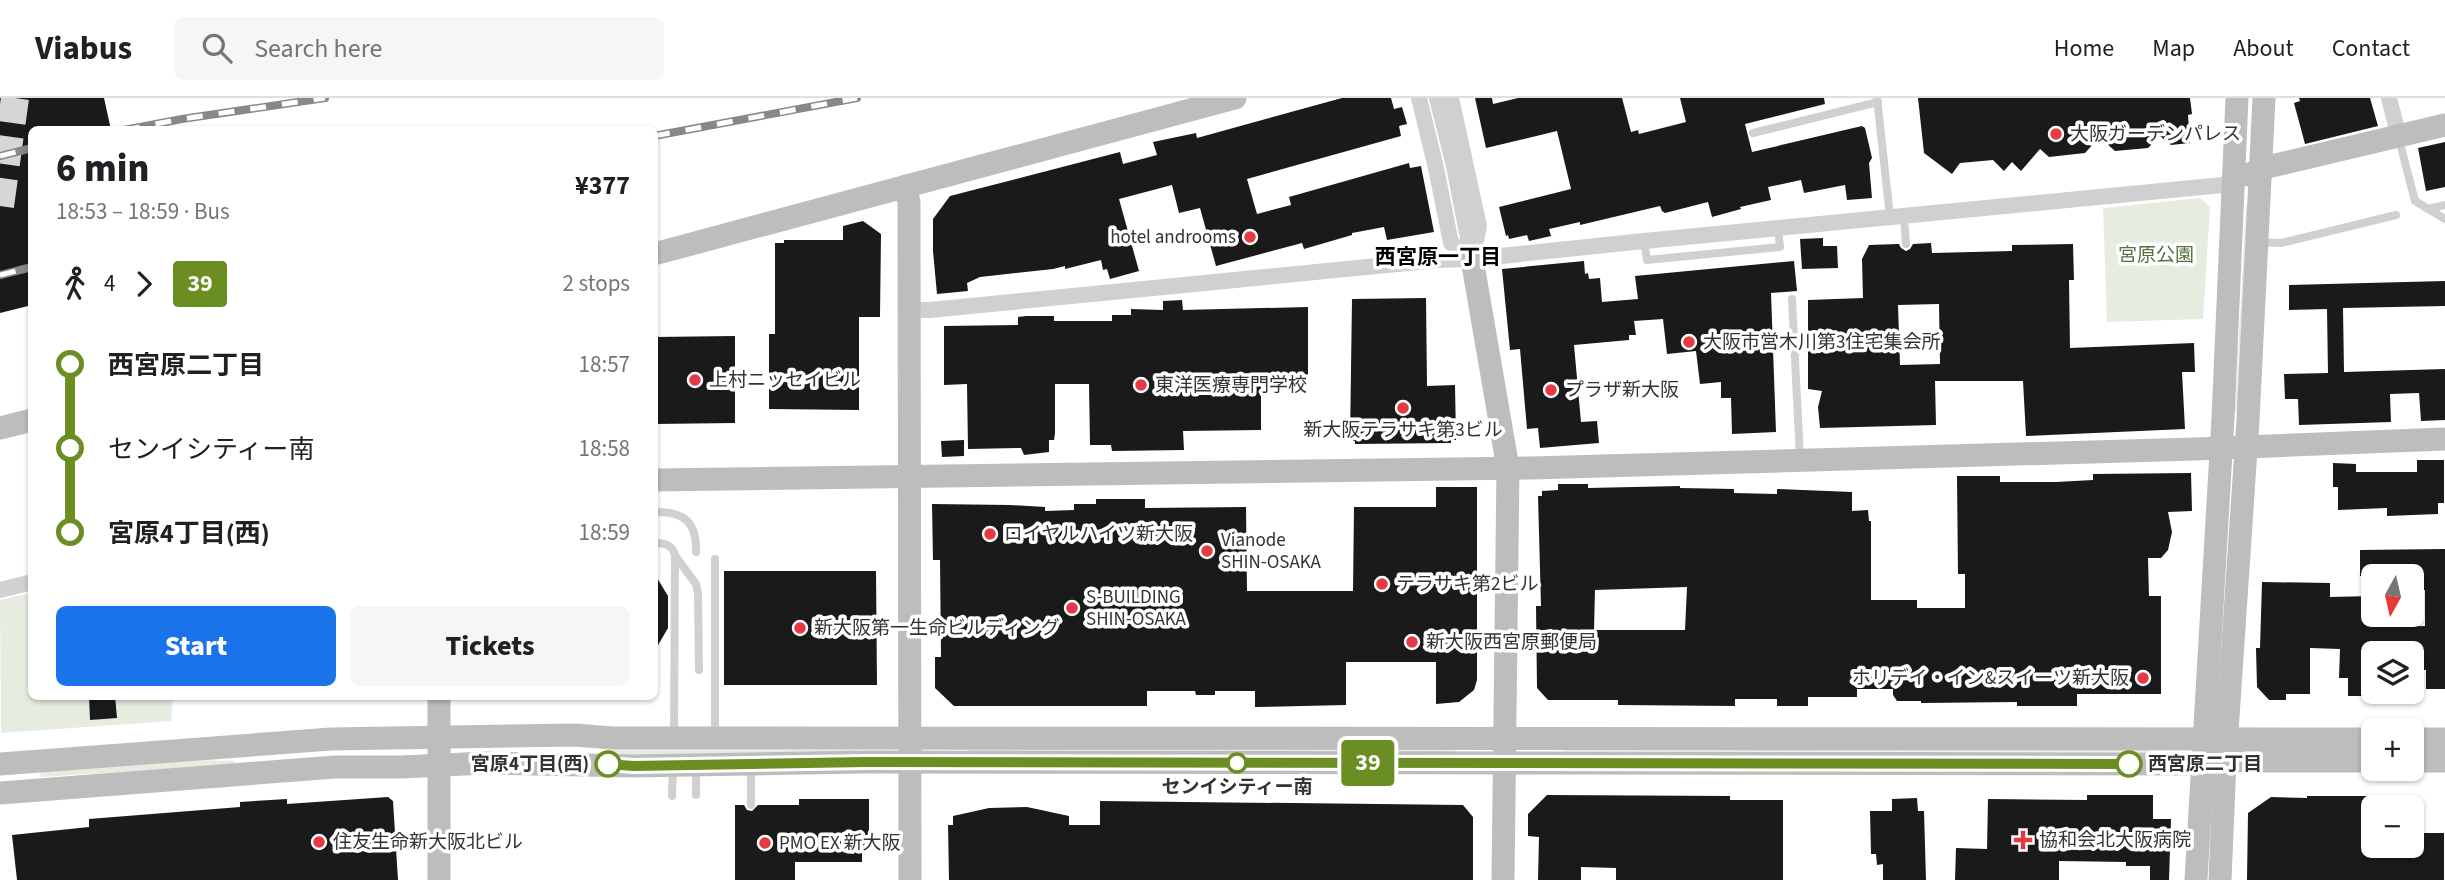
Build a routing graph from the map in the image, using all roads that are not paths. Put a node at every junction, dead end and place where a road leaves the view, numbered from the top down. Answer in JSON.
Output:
{"nodes":[{"id":1,"x":1235,"y":98,"type":"edge"},
{"id":2,"x":1419,"y":98,"type":"edge"},
{"id":3,"x":1437,"y":98,"type":"edge"},
{"id":4,"x":1451,"y":98,"type":"edge"},
{"id":5,"x":2237,"y":98,"type":"edge"},
{"id":6,"x":2264,"y":98,"type":"edge"},
{"id":7,"x":2389,"y":98,"type":"edge"},
{"id":8,"x":1878,"y":100,"type":"edge"},
{"id":9,"x":2445,"y":125,"type":"edge"},
{"id":10,"x":1754,"y":133,"type":"dead end"},
{"id":11,"x":2399,"y":137,"type":"junction"},
{"id":12,"x":2259,"y":169,"type":"junction"},
{"id":13,"x":2233,"y":184,"type":"junction"},
{"id":14,"x":905,"y":187,"type":"junction"},
{"id":15,"x":2445,"y":205,"type":"edge"},
{"id":16,"x":2428,"y":209,"type":"junction"},
{"id":17,"x":2396,"y":215,"type":"dead end"},
{"id":18,"x":1897,"y":216,"type":"junction"},
{"id":19,"x":2445,"y":219,"type":"edge"},
{"id":20,"x":2257,"y":242,"type":"junction"},
{"id":21,"x":1906,"y":244,"type":"dead end"},
{"id":22,"x":658,"y":253,"type":"edge"},
{"id":23,"x":1472,"y":259,"type":"junction"},
{"id":24,"x":1792,"y":299,"type":"dead end"},
{"id":25,"x":909,"y":310,"type":"junction"},
{"id":26,"x":28,"y":421,"type":"edge"},
{"id":27,"x":0,"y":428,"type":"edge"},
{"id":28,"x":2445,"y":439,"type":"edge"},
{"id":29,"x":2246,"y":446,"type":"junction"},
{"id":30,"x":2221,"y":448,"type":"junction"},
{"id":31,"x":1800,"y":459,"type":"junction"},
{"id":32,"x":1508,"y":468,"type":"junction"},
{"id":33,"x":909,"y":477,"type":"junction"},
{"id":34,"x":658,"y":480,"type":"edge"},
{"id":35,"x":658,"y":512,"type":"edge"},
{"id":36,"x":658,"y":543,"type":"edge"},
{"id":37,"x":696,"y":552,"type":"dead end"},
{"id":38,"x":675,"y":555,"type":"junction"},
{"id":39,"x":715,"y":559,"type":"dead end"},
{"id":40,"x":28,"y":583,"type":"edge"},
{"id":41,"x":0,"y":590,"type":"edge"},
{"id":42,"x":699,"y":670,"type":"dead end"},
{"id":43,"x":439,"y":700,"type":"edge"},
{"id":44,"x":439,"y":737,"type":"junction"},
{"id":45,"x":2203,"y":737,"type":"junction"},
{"id":46,"x":2227,"y":737,"type":"junction"},
{"id":47,"x":715,"y":738,"type":"junction"},
{"id":48,"x":909,"y":738,"type":"junction"},
{"id":49,"x":1505,"y":738,"type":"junction"},
{"id":50,"x":2361,"y":738,"type":"edge"},
{"id":51,"x":674,"y":739,"type":"junction"},
{"id":52,"x":2424,"y":739,"type":"edge"},
{"id":53,"x":2445,"y":739,"type":"edge"},
{"id":54,"x":2225,"y":761,"type":"junction"},
{"id":55,"x":2361,"y":761,"type":"edge"},
{"id":56,"x":2424,"y":761,"type":"edge"},
{"id":57,"x":2445,"y":761,"type":"edge"},
{"id":58,"x":909,"y":763,"type":"junction"},
{"id":59,"x":1505,"y":763,"type":"junction"},
{"id":60,"x":0,"y":764,"type":"edge"},
{"id":61,"x":751,"y":764,"type":"junction"},
{"id":62,"x":2202,"y":764,"type":"junction"},
{"id":63,"x":438,"y":765,"type":"junction"},
{"id":64,"x":684,"y":766,"type":"junction"},
{"id":65,"x":0,"y":793,"type":"edge"},
{"id":66,"x":696,"y":795,"type":"dead end"},
{"id":67,"x":672,"y":796,"type":"dead end"},
{"id":68,"x":751,"y":805,"type":"dead end"},
{"id":69,"x":439,"y":880,"type":"edge"},
{"id":70,"x":910,"y":880,"type":"edge"},
{"id":71,"x":1503,"y":880,"type":"edge"},
{"id":72,"x":2196,"y":880,"type":"edge"},
{"id":73,"x":2220,"y":880,"type":"edge"}],
"edges":[{"from":1,"to":14,"type":"street"},
{"from":2,"to":23,"type":"street"},
{"from":3,"to":23,"type":"street"},
{"from":4,"to":23,"type":"street"},
{"from":5,"to":13,"type":"street"},
{"from":6,"to":12,"type":"street"},
{"from":7,"to":11,"type":"street"},
{"from":8,"to":10,"type":"lane"},
{"from":8,"to":18,"type":"lane"},
{"from":9,"to":11,"type":"street"},
{"from":11,"to":12,"type":"street"},
{"from":11,"to":16,"type":"lane"},
{"from":12,"to":13,"type":"street"},
{"from":12,"to":20,"type":"street"},
{"from":13,"to":18,"type":"street"},
{"from":13,"to":30,"type":"street"},
{"from":14,"to":22,"type":"street"},
{"from":14,"to":25,"type":"street"},
{"from":15,"to":16,"type":"lane"},
{"from":16,"to":19,"type":"lane"},
{"from":17,"to":20,"type":"lane"},
{"from":18,"to":21,"type":"lane"},
{"from":18,"to":23,"type":"street"},
{"from":20,"to":29,"type":"street"},
{"from":23,"to":25,"type":"street"},
{"from":23,"to":32,"type":"street"},
{"from":24,"to":31,"type":"lane"},
{"from":25,"to":33,"type":"street"},
{"from":26,"to":27,"type":"street"},
{"from":28,"to":29,"type":"street"},
{"from":29,"to":30,"type":"street"},
{"from":29,"to":46,"type":"street"},
{"from":30,"to":31,"type":"street"},
{"from":30,"to":45,"type":"street"},
{"from":31,"to":32,"type":"street"},
{"from":32,"to":33,"type":"street"},
{"from":32,"to":49,"type":"street"},
{"from":33,"to":34,"type":"street"},
{"from":33,"to":48,"type":"street"},
{"from":35,"to":37,"type":"lane"},
{"from":36,"to":38,"type":"lane"},
{"from":38,"to":42,"type":"lane"},
{"from":38,"to":51,"type":"lane"},
{"from":39,"to":47,"type":"lane"},
{"from":40,"to":41,"type":"street"},
{"from":43,"to":44,"type":"street"},
{"from":44,"to":51,"type":"street"},
{"from":44,"to":60,"type":"street"},
{"from":44,"to":63,"type":"street"},
{"from":45,"to":46,"type":"street"},
{"from":45,"to":49,"type":"street"},
{"from":45,"to":62,"type":"street"},
{"from":46,"to":50,"type":"street"},
{"from":46,"to":54,"type":"street"},
{"from":47,"to":48,"type":"street"},
{"from":47,"to":51,"type":"street"},
{"from":48,"to":49,"type":"street"},
{"from":48,"to":58,"type":"street"},
{"from":49,"to":59,"type":"street"},
{"from":52,"to":53,"type":"street"},
{"from":54,"to":55,"type":"street"},
{"from":54,"to":62,"type":"street"},
{"from":54,"to":73,"type":"street"},
{"from":56,"to":57,"type":"street"},
{"from":58,"to":59,"type":"street"},
{"from":58,"to":61,"type":"street"},
{"from":58,"to":70,"type":"street"},
{"from":59,"to":62,"type":"street"},
{"from":59,"to":71,"type":"street"},
{"from":61,"to":64,"type":"street"},
{"from":61,"to":68,"type":"lane"},
{"from":62,"to":72,"type":"street"},
{"from":63,"to":64,"type":"street"},
{"from":63,"to":65,"type":"street"},
{"from":63,"to":69,"type":"street"},
{"from":64,"to":66,"type":"lane"},
{"from":64,"to":67,"type":"lane"}]}
